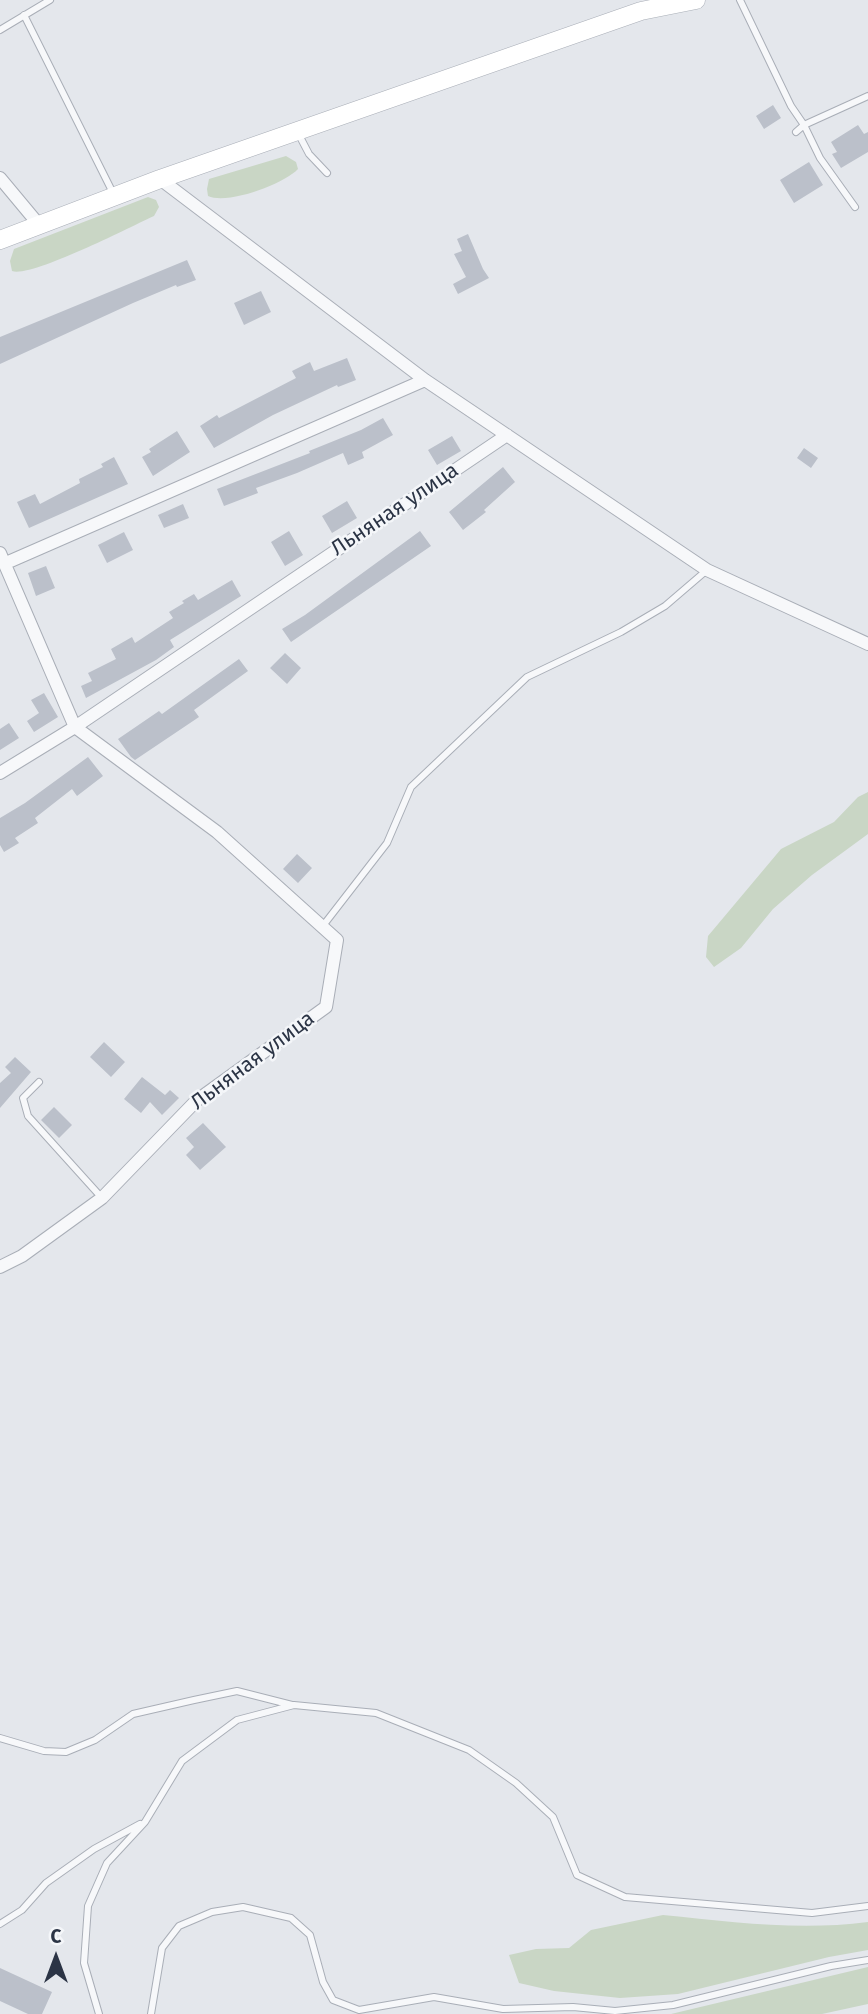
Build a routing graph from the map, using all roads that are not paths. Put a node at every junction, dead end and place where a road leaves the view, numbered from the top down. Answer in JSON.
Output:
{"nodes":[{"id":1,"x":50,"y":0,"type":"edge"},
{"id":2,"x":696,"y":0,"type":"edge"},
{"id":3,"x":740,"y":0,"type":"edge"},
{"id":4,"x":638,"y":6,"type":"edge"},
{"id":5,"x":24,"y":15,"type":"junction"},
{"id":6,"x":0,"y":30,"type":"edge"},
{"id":7,"x":868,"y":96,"type":"edge"},
{"id":8,"x":804,"y":125,"type":"junction"},
{"id":9,"x":297,"y":131,"type":"junction"},
{"id":10,"x":796,"y":132,"type":"dead end"},
{"id":11,"x":327,"y":173,"type":"dead end"},
{"id":12,"x":0,"y":178,"type":"edge"},
{"id":13,"x":160,"y":178,"type":"junction"},
{"id":14,"x":114,"y":196,"type":"junction"},
{"id":15,"x":855,"y":207,"type":"dead end"},
{"id":16,"x":40,"y":226,"type":"junction"},
{"id":17,"x":0,"y":240,"type":"edge"},
{"id":18,"x":425,"y":380,"type":"junction"},
{"id":19,"x":507,"y":435,"type":"junction"},
{"id":20,"x":3,"y":558,"type":"edge"},
{"id":21,"x":707,"y":569,"type":"junction"},
{"id":22,"x":868,"y":644,"type":"edge"},
{"id":23,"x":75,"y":727,"type":"junction"},
{"id":24,"x":0,"y":773,"type":"edge"},
{"id":25,"x":322,"y":927,"type":"junction"},
{"id":26,"x":39,"y":1082,"type":"dead end"},
{"id":27,"x":102,"y":1198,"type":"junction"},
{"id":28,"x":0,"y":1267,"type":"edge"},
{"id":29,"x":294,"y":1705,"type":"junction"},
{"id":30,"x":0,"y":1738,"type":"edge"},
{"id":31,"x":145,"y":1822,"type":"junction"},
{"id":32,"x":868,"y":1906,"type":"edge"},
{"id":33,"x":0,"y":1924,"type":"edge"},
{"id":34,"x":868,"y":1960,"type":"edge"},
{"id":35,"x":99,"y":2014,"type":"edge"},
{"id":36,"x":151,"y":2014,"type":"edge"}],
"edges":[{"from":1,"to":5,"type":"lane"},
{"from":2,"to":4,"type":"main road"},
{"from":3,"to":8,"type":"lane"},
{"from":4,"to":9,"type":"main road"},
{"from":5,"to":6,"type":"lane"},
{"from":5,"to":14,"type":"lane"},
{"from":7,"to":8,"type":"lane"},
{"from":8,"to":10,"type":"lane"},
{"from":8,"to":15,"type":"lane"},
{"from":9,"to":11,"type":"lane"},
{"from":9,"to":13,"type":"main road"},
{"from":12,"to":16,"type":"street"},
{"from":13,"to":14,"type":"main road"},
{"from":13,"to":18,"type":"street"},
{"from":14,"to":16,"type":"main road"},
{"from":16,"to":17,"type":"main road"},
{"from":18,"to":19,"type":"street"},
{"from":18,"to":20,"type":"street"},
{"from":19,"to":21,"type":"street"},
{"from":19,"to":23,"type":"street","name":"Льняная улица"},
{"from":20,"to":23,"type":"street"},
{"from":21,"to":22,"type":"street"},
{"from":21,"to":25,"type":"lane"},
{"from":23,"to":24,"type":"street","name":"Льняная улица"},
{"from":23,"to":25,"type":"street","name":"Льняная улица"},
{"from":25,"to":27,"type":"street","name":"Льняная улица"},
{"from":26,"to":27,"type":"lane"},
{"from":27,"to":28,"type":"street","name":"Льняная улица"},
{"from":29,"to":30,"type":"lane"},
{"from":29,"to":31,"type":"lane"},
{"from":29,"to":32,"type":"lane"},
{"from":31,"to":33,"type":"lane"},
{"from":31,"to":35,"type":"lane"},
{"from":34,"to":36,"type":"lane"}]}
